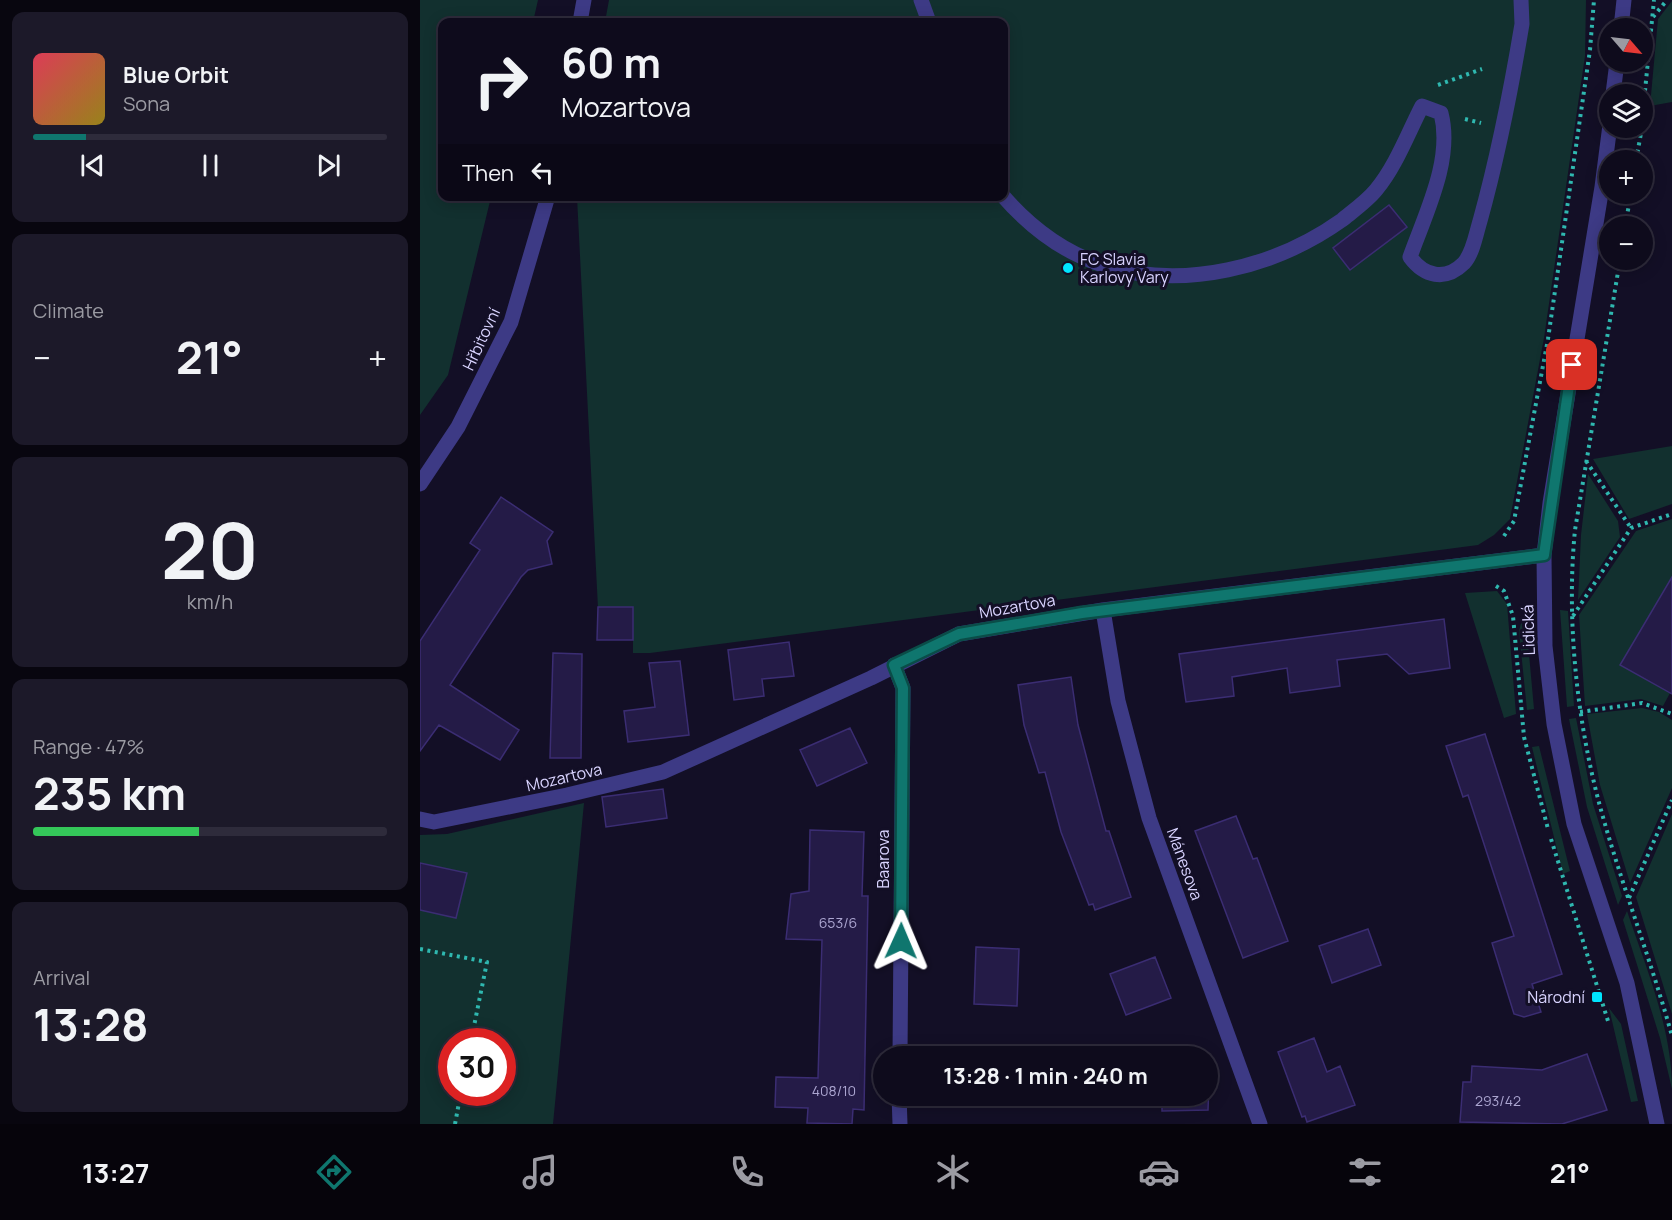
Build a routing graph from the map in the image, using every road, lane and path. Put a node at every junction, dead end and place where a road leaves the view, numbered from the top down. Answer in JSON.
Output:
{"nodes":[{"id":1,"x":585,"y":0,"type":"edge"},
{"id":2,"x":921,"y":0,"type":"edge"},
{"id":3,"x":1521,"y":0,"type":"edge"},
{"id":4,"x":1594,"y":0,"type":"edge"},
{"id":5,"x":1624,"y":0,"type":"edge"},
{"id":6,"x":1654,"y":0,"type":"edge"},
{"id":7,"x":1667,"y":0,"type":"edge"},
{"id":8,"x":1653,"y":17,"type":"junction"},
{"id":9,"x":581,"y":18,"type":"edge"},
{"id":10,"x":928,"y":18,"type":"edge"},
{"id":11,"x":1622,"y":18,"type":"edge"},
{"id":12,"x":1482,"y":69,"type":"dead end"},
{"id":13,"x":1646,"y":84,"type":"edge"},
{"id":14,"x":1422,"y":106,"type":"junction"},
{"id":15,"x":1441,"y":113,"type":"junction"},
{"id":16,"x":1502,"y":128,"type":"junction"},
{"id":17,"x":1608,"y":138,"type":"edge"},
{"id":18,"x":547,"y":201,"type":"edge"},
{"id":19,"x":1008,"y":201,"type":"edge"},
{"id":20,"x":1618,"y":270,"type":"edge"},
{"id":21,"x":1586,"y":461,"type":"junction"},
{"id":22,"x":420,"y":484,"type":"edge"},
{"id":23,"x":1672,"y":514,"type":"edge"},
{"id":24,"x":1630,"y":528,"type":"junction"},
{"id":25,"x":1501,"y":539,"type":"dead end"},
{"id":26,"x":1544,"y":555,"type":"junction"},
{"id":27,"x":1488,"y":587,"type":"dead end"},
{"id":28,"x":1103,"y":610,"type":"junction"},
{"id":29,"x":1573,"y":616,"type":"junction"},
{"id":30,"x":894,"y":665,"type":"junction"},
{"id":31,"x":1580,"y":712,"type":"junction"},
{"id":32,"x":1672,"y":714,"type":"edge"},
{"id":33,"x":1672,"y":800,"type":"edge"},
{"id":34,"x":420,"y":819,"type":"edge"},
{"id":35,"x":1629,"y":898,"type":"junction"},
{"id":36,"x":420,"y":949,"type":"edge"},
{"id":37,"x":474,"y":1028,"type":"edge"},
{"id":38,"x":1611,"y":1030,"type":"dead end"},
{"id":39,"x":1672,"y":1036,"type":"edge"},
{"id":40,"x":900,"y":1046,"type":"edge"},
{"id":41,"x":458,"y":1106,"type":"edge"},
{"id":42,"x":899,"y":1106,"type":"edge"},
{"id":43,"x":454,"y":1124,"type":"edge"},
{"id":44,"x":900,"y":1124,"type":"edge"},
{"id":45,"x":1260,"y":1124,"type":"edge"},
{"id":46,"x":1657,"y":1124,"type":"edge"}],
"edges":[{"from":1,"to":9,"type":"street"},
{"from":2,"to":10,"type":"street"},
{"from":3,"to":16,"type":"street"},
{"from":4,"to":25,"type":"path"},
{"from":5,"to":11,"type":"street"},
{"from":6,"to":8,"type":"path"},
{"from":7,"to":8,"type":"path"},
{"from":8,"to":13,"type":"path"},
{"from":12,"to":14,"type":"path"},
{"from":14,"to":15,"type":"street"},
{"from":14,"to":19,"type":"street"},
{"from":15,"to":16,"type":"path"},
{"from":15,"to":16,"type":"street"},
{"from":17,"to":26,"type":"street","name":"Lidická"},
{"from":18,"to":22,"type":"street","name":"Hřbitovní"},
{"from":20,"to":21,"type":"path"},
{"from":21,"to":24,"type":"path"},
{"from":21,"to":29,"type":"path"},
{"from":23,"to":24,"type":"path"},
{"from":24,"to":29,"type":"path"},
{"from":26,"to":28,"type":"street","name":"Mozartova"},
{"from":26,"to":46,"type":"street","name":"Lidická"},
{"from":27,"to":38,"type":"path"},
{"from":28,"to":30,"type":"street","name":"Mozartova"},
{"from":28,"to":45,"type":"street","name":"Mánesova"},
{"from":29,"to":31,"type":"path"},
{"from":30,"to":34,"type":"street","name":"Mozartova"},
{"from":30,"to":40,"type":"street","name":"Baarova"},
{"from":31,"to":32,"type":"path"},
{"from":31,"to":35,"type":"path"},
{"from":33,"to":35,"type":"path"},
{"from":35,"to":39,"type":"path"},
{"from":36,"to":37,"type":"path"},
{"from":41,"to":43,"type":"path"},
{"from":42,"to":44,"type":"street"}]}
